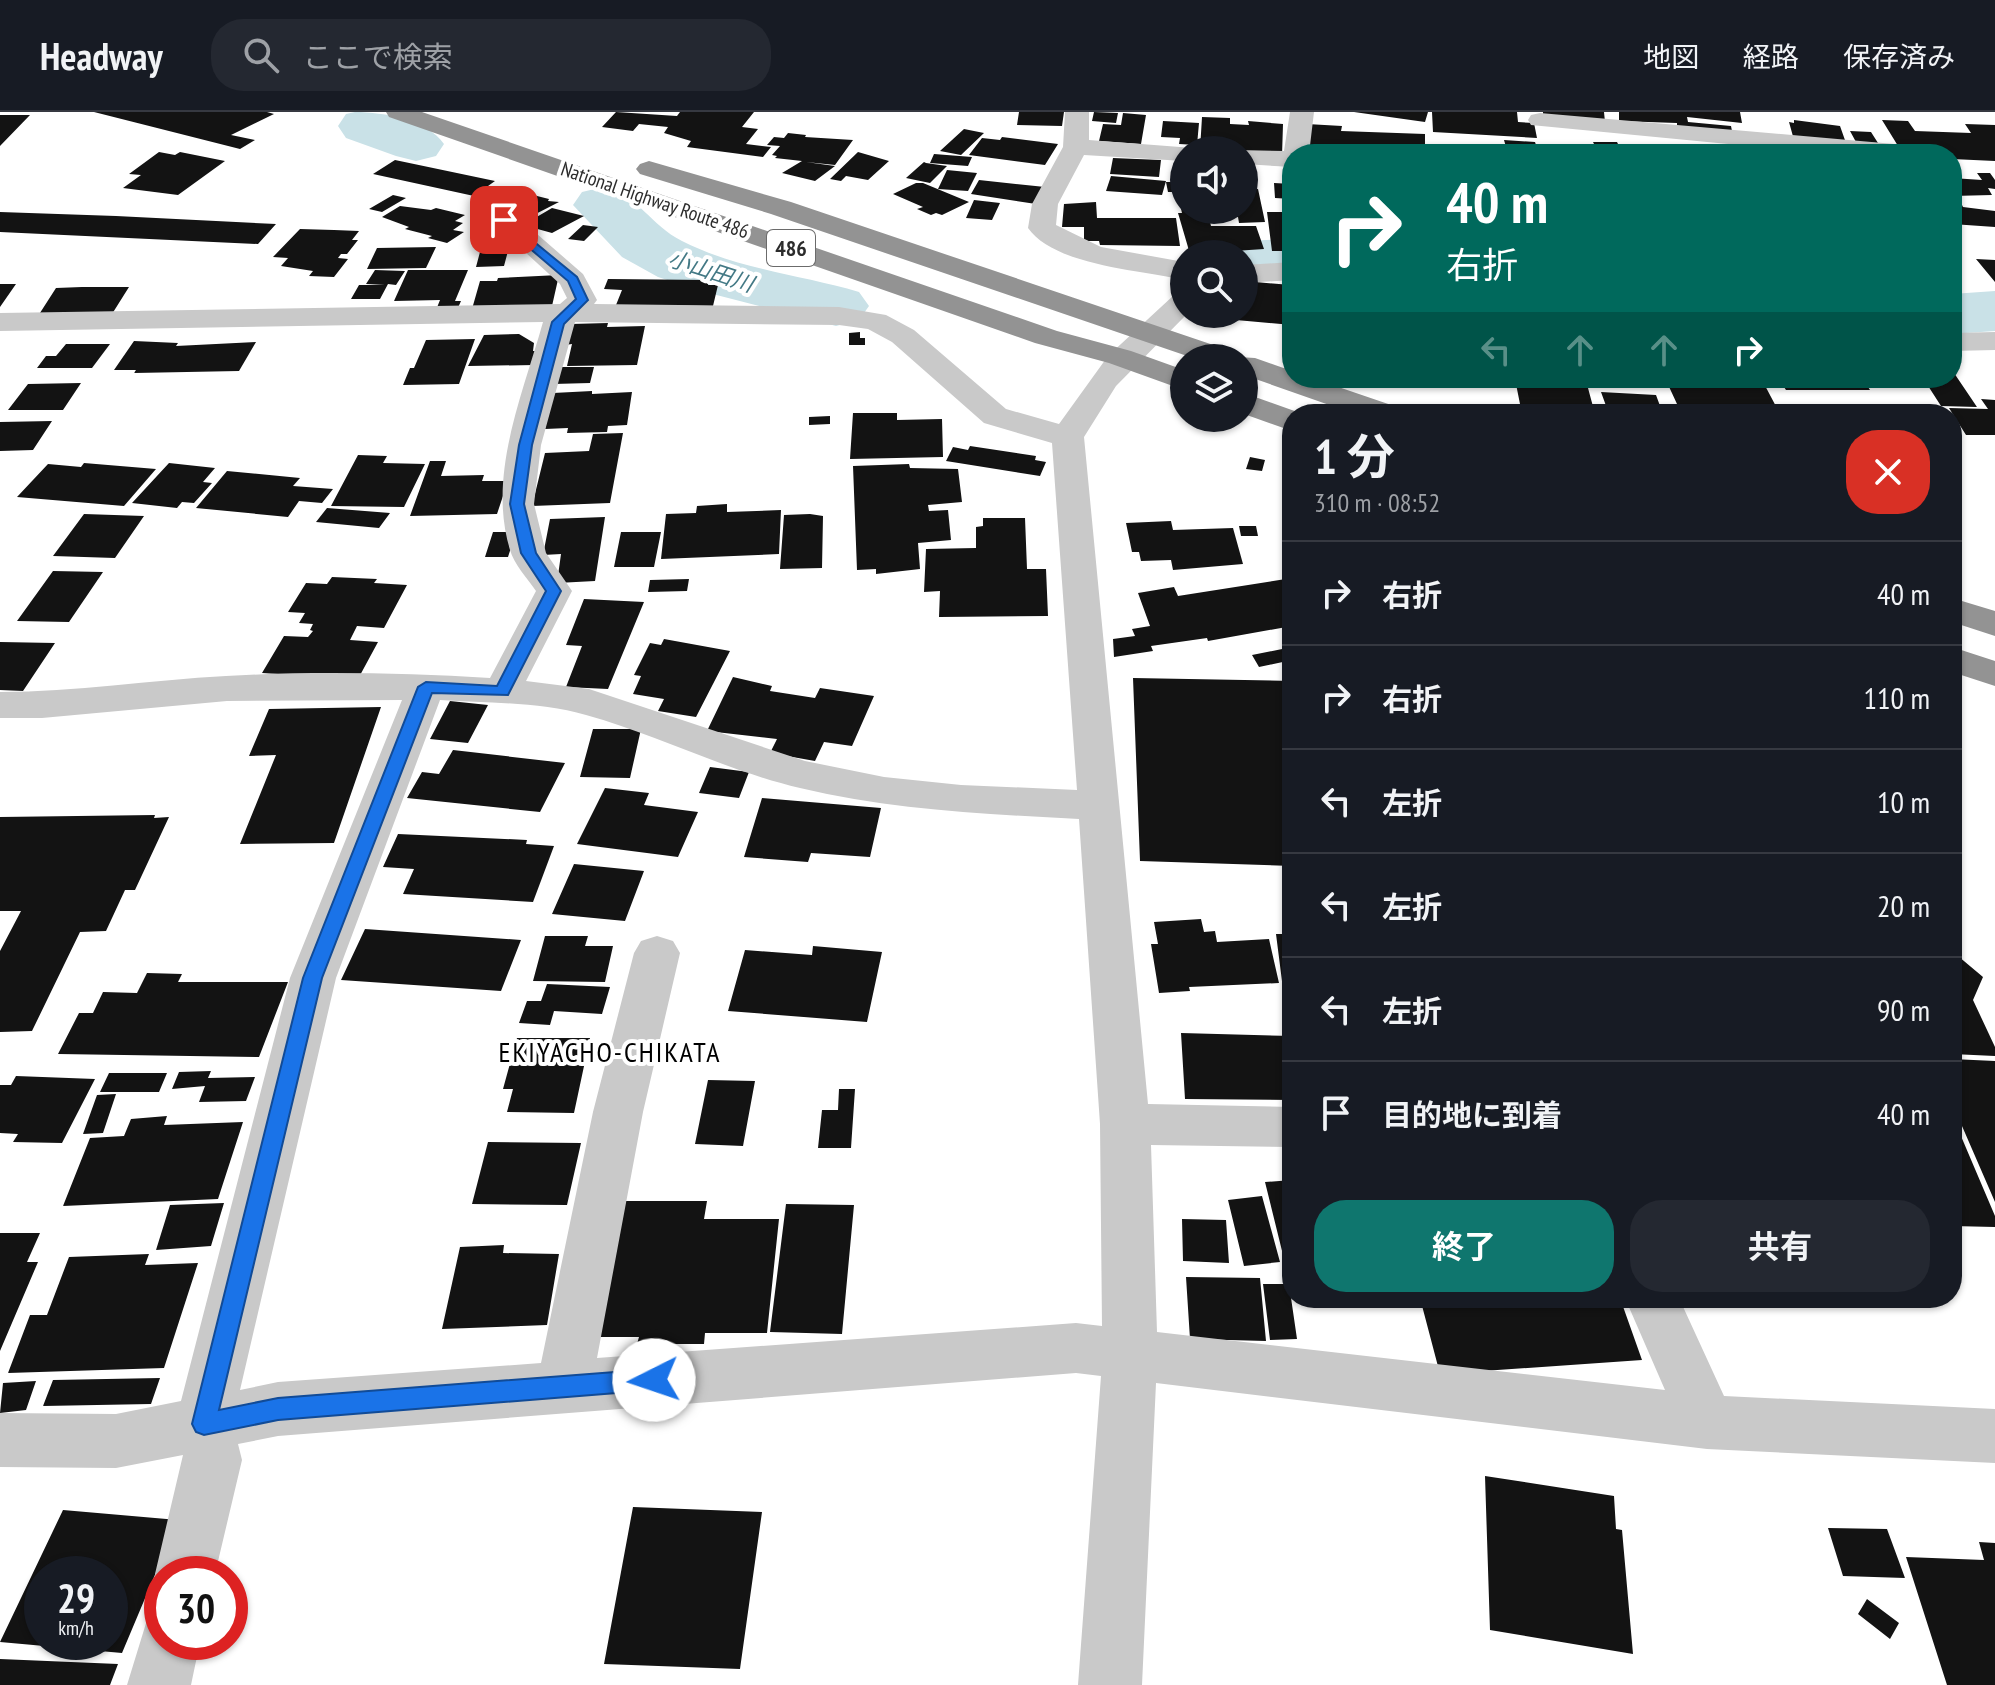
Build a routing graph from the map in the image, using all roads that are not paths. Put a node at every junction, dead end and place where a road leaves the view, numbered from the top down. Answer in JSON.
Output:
{"nodes":[{"id":1,"x":398,"y":112,"type":"edge"},
{"id":2,"x":459,"y":112,"type":"edge"},
{"id":3,"x":1077,"y":112,"type":"edge"},
{"id":4,"x":1302,"y":112,"type":"edge"},
{"id":5,"x":1542,"y":125,"type":"edge"},
{"id":6,"x":1297,"y":144,"type":"edge"},
{"id":7,"x":1790,"y":144,"type":"edge"},
{"id":8,"x":1076,"y":147,"type":"junction"},
{"id":9,"x":1170,"y":152,"type":"edge"},
{"id":10,"x":601,"y":154,"type":"dead end"},
{"id":11,"x":1258,"y":157,"type":"edge"},
{"id":12,"x":1282,"y":158,"type":"edge"},
{"id":13,"x":631,"y":163,"type":"dead end"},
{"id":14,"x":504,"y":220,"type":"dead end"},
{"id":15,"x":1170,"y":269,"type":"edge"},
{"id":16,"x":1282,"y":272,"type":"edge"},
{"id":17,"x":1258,"y":273,"type":"edge"},
{"id":18,"x":570,"y":313,"type":"junction"},
{"id":19,"x":1170,"y":313,"type":"edge"},
{"id":20,"x":0,"y":322,"type":"edge"},
{"id":21,"x":1995,"y":341,"type":"edge"},
{"id":22,"x":1962,"y":342,"type":"edge"},
{"id":23,"x":1134,"y":345,"type":"junction"},
{"id":24,"x":1170,"y":350,"type":"edge"},
{"id":25,"x":1258,"y":370,"type":"edge"},
{"id":26,"x":1170,"y":371,"type":"edge"},
{"id":27,"x":1282,"y":378,"type":"edge"},
{"id":28,"x":1311,"y":388,"type":"edge"},
{"id":29,"x":1357,"y":404,"type":"edge"},
{"id":30,"x":1258,"y":408,"type":"edge"},
{"id":31,"x":1282,"y":417,"type":"edge"},
{"id":32,"x":1068,"y":437,"type":"junction"},
{"id":33,"x":1962,"y":612,"type":"edge"},
{"id":34,"x":1995,"y":624,"type":"edge"},
{"id":35,"x":1962,"y":662,"type":"edge"},
{"id":36,"x":1995,"y":674,"type":"edge"},
{"id":37,"x":426,"y":687,"type":"junction"},
{"id":38,"x":502,"y":691,"type":"junction"},
{"id":39,"x":0,"y":705,"type":"edge"},
{"id":40,"x":1099,"y":805,"type":"junction"},
{"id":41,"x":657,"y":953,"type":"dead end"},
{"id":42,"x":1125,"y":1124,"type":"junction"},
{"id":43,"x":1282,"y":1127,"type":"edge"},
{"id":44,"x":1656,"y":1308,"type":"edge"},
{"id":45,"x":1130,"y":1352,"type":"junction"},
{"id":46,"x":564,"y":1386,"type":"junction"},
{"id":47,"x":1707,"y":1422,"type":"junction"},
{"id":48,"x":204,"y":1424,"type":"junction"},
{"id":49,"x":1995,"y":1436,"type":"edge"},
{"id":50,"x":0,"y":1440,"type":"edge"},
{"id":51,"x":189,"y":1556,"type":"edge"},
{"id":52,"x":165,"y":1660,"type":"edge"},
{"id":53,"x":159,"y":1685,"type":"edge"},
{"id":54,"x":1110,"y":1685,"type":"edge"}],
"edges":[{"from":1,"to":23,"type":"highway","name":"National Highway Route 486","number":"486"},
{"from":2,"to":10,"type":"highway","name":"National Highway Route 486"},
{"from":3,"to":8,"type":"street"},
{"from":4,"to":6,"type":"street"},
{"from":5,"to":7,"type":"street"},
{"from":8,"to":9,"type":"street"},
{"from":8,"to":15,"type":"street"},
{"from":11,"to":12,"type":"street"},
{"from":13,"to":23,"type":"highway","name":"National Highway Route 486","number":"486"},
{"from":14,"to":18,"type":"street"},
{"from":16,"to":17,"type":"street"},
{"from":18,"to":20,"type":"street"},
{"from":18,"to":32,"type":"street"},
{"from":18,"to":38,"type":"street"},
{"from":19,"to":23,"type":"street"},
{"from":21,"to":22,"type":"street"},
{"from":23,"to":24,"type":"highway","name":"National Highway Route 486","number":"486"},
{"from":23,"to":26,"type":"highway","name":"National Highway Route 486","number":"486"},
{"from":23,"to":32,"type":"street"},
{"from":25,"to":27,"type":"highway"},
{"from":28,"to":29,"type":"highway"},
{"from":30,"to":31,"type":"highway"},
{"from":32,"to":40,"type":"street"},
{"from":33,"to":34,"type":"highway"},
{"from":35,"to":36,"type":"highway"},
{"from":37,"to":38,"type":"street"},
{"from":37,"to":39,"type":"street"},
{"from":37,"to":48,"type":"street"},
{"from":38,"to":40,"type":"street"},
{"from":40,"to":42,"type":"street"},
{"from":41,"to":46,"type":"street"},
{"from":42,"to":43,"type":"street"},
{"from":42,"to":45,"type":"street"},
{"from":44,"to":47,"type":"street"},
{"from":45,"to":46,"type":"street"},
{"from":45,"to":47,"type":"street"},
{"from":45,"to":54,"type":"street"},
{"from":46,"to":48,"type":"street"},
{"from":47,"to":49,"type":"street"},
{"from":48,"to":50,"type":"street"},
{"from":48,"to":51,"type":"street"},
{"from":52,"to":53,"type":"street"}]}
